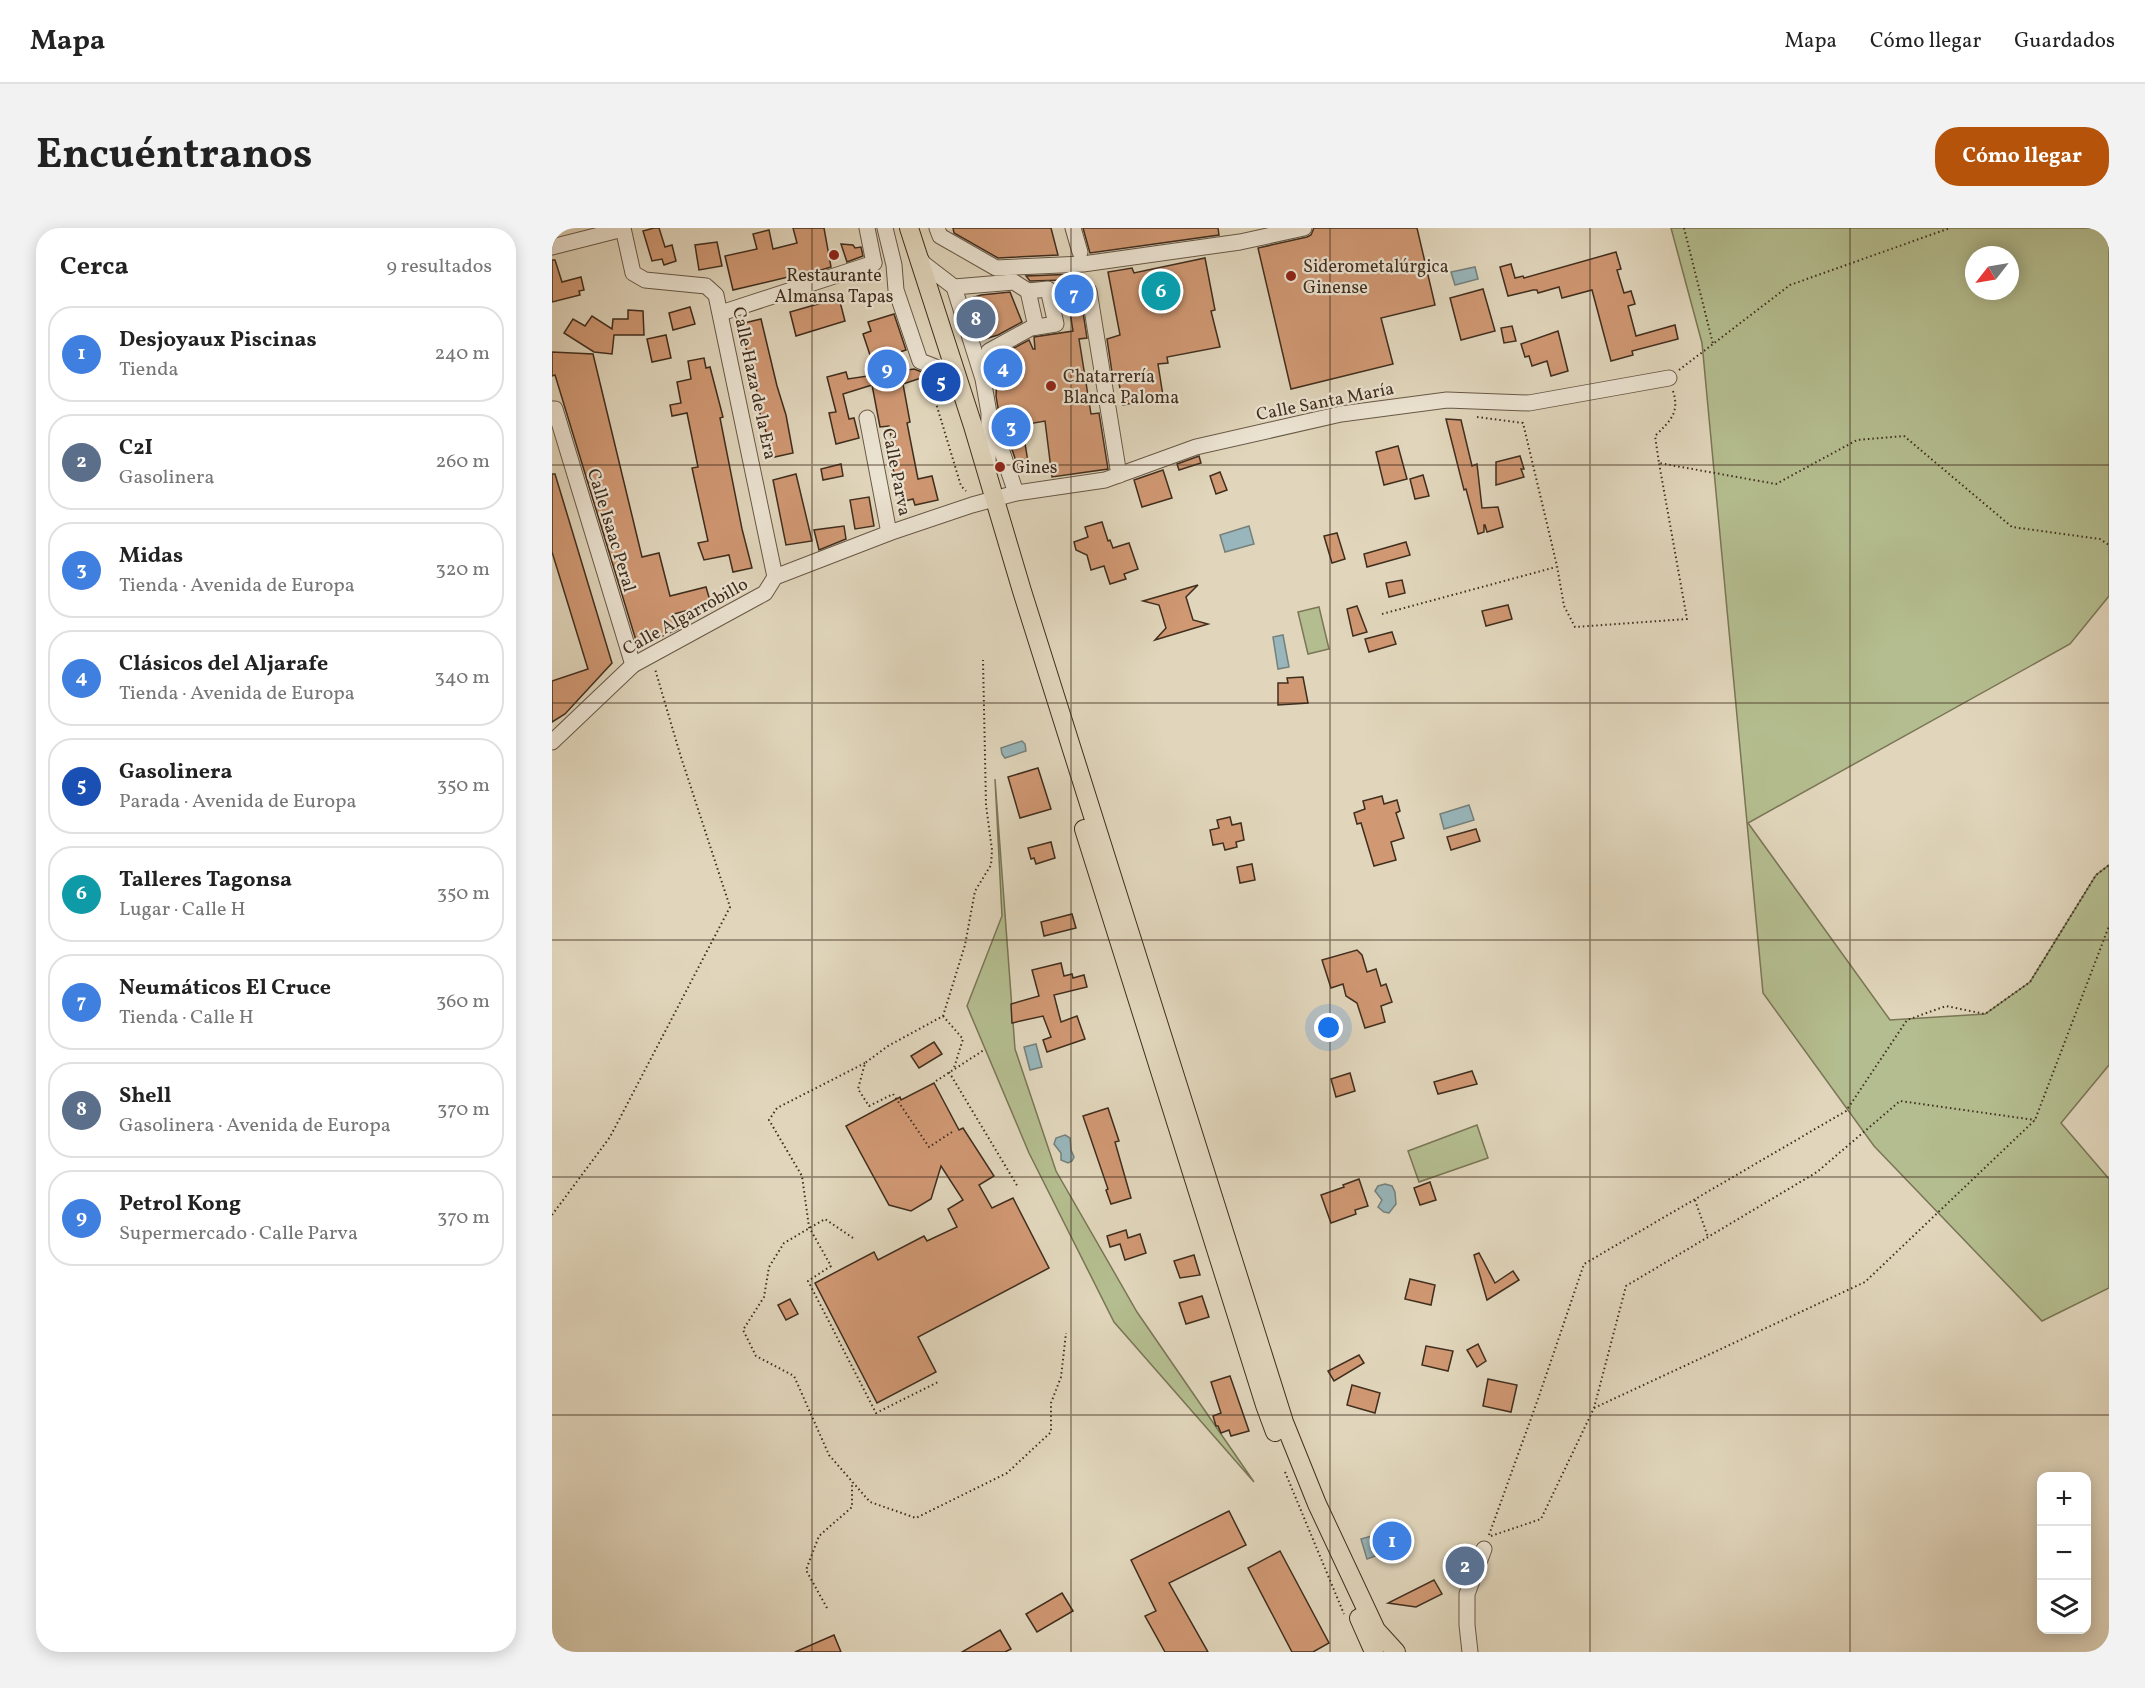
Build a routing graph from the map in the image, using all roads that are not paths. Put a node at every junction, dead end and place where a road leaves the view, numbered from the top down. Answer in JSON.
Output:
{"nodes":[{"id":1,"x":867,"y":228,"type":"edge"},
{"id":2,"x":885,"y":228,"type":"edge"},
{"id":3,"x":899,"y":228,"type":"edge"},
{"id":4,"x":909,"y":228,"type":"edge"},
{"id":5,"x":937,"y":228,"type":"edge"},
{"id":6,"x":1072,"y":228,"type":"edge"},
{"id":7,"x":1304,"y":228,"type":"edge"},
{"id":8,"x":623,"y":229,"type":"edge"},
{"id":9,"x":552,"y":247,"type":"edge"},
{"id":10,"x":916,"y":253,"type":"junction"},
{"id":11,"x":1082,"y":258,"type":"junction"},
{"id":12,"x":874,"y":263,"type":"junction"},
{"id":13,"x":954,"y":287,"type":"junction"},
{"id":14,"x":896,"y":290,"type":"junction"},
{"id":15,"x":1089,"y":291,"type":"dead end"},
{"id":16,"x":721,"y":313,"type":"junction"},
{"id":17,"x":943,"y":370,"type":"junction"},
{"id":18,"x":1669,"y":378,"type":"road end"},
{"id":19,"x":983,"y":379,"type":"junction"},
{"id":20,"x":552,"y":409,"type":"edge"},
{"id":21,"x":989,"y":413,"type":"junction"},
{"id":22,"x":867,"y":418,"type":"dead end"},
{"id":23,"x":988,"y":475,"type":"junction"},
{"id":24,"x":1119,"y":475,"type":"junction"},
{"id":25,"x":1016,"y":493,"type":"junction"},
{"id":26,"x":991,"y":500,"type":"junction"},
{"id":27,"x":889,"y":533,"type":"junction"},
{"id":28,"x":775,"y":577,"type":"junction"},
{"id":29,"x":633,"y":665,"type":"junction"},
{"id":30,"x":552,"y":742,"type":"edge"},
{"id":31,"x":1484,"y":1549,"type":"dead end"},
{"id":32,"x":1374,"y":1652,"type":"edge"},
{"id":33,"x":1396,"y":1652,"type":"edge"},
{"id":34,"x":1470,"y":1652,"type":"edge"}],
"edges":[{"from":1,"to":12,"type":"street"},
{"from":2,"to":14,"type":"street"},
{"from":3,"to":17,"type":"main road"},
{"from":4,"to":10,"type":"main road"},
{"from":5,"to":11,"type":"street"},
{"from":6,"to":11,"type":"street"},
{"from":7,"to":11,"type":"street"},
{"from":8,"to":9,"type":"street"},
{"from":8,"to":16,"type":"street","name":"Calle Haza de la Era"},
{"from":10,"to":13,"type":"street"},
{"from":10,"to":23,"type":"main road"},
{"from":12,"to":14,"type":"street"},
{"from":12,"to":16,"type":"street"},
{"from":13,"to":19,"type":"street"},
{"from":13,"to":19,"type":"street"},
{"from":14,"to":17,"type":"street"},
{"from":15,"to":24,"type":"street"},
{"from":16,"to":28,"type":"street","name":"Calle Haza de la Era"},
{"from":17,"to":26,"type":"main road"},
{"from":18,"to":24,"type":"street","name":"Calle Santa María"},
{"from":19,"to":21,"type":"street"},
{"from":20,"to":29,"type":"street","name":"Calle Isaac Peral"},
{"from":21,"to":23,"type":"street"},
{"from":21,"to":25,"type":"street"},
{"from":22,"to":27,"type":"street","name":"Calle Parva"},
{"from":23,"to":26,"type":"main road"},
{"from":24,"to":25,"type":"street","name":"Calle Santa María"},
{"from":25,"to":26,"type":"street","name":"Calle Santa María"},
{"from":26,"to":27,"type":"street","name":"Calle Algarrobillo"},
{"from":26,"to":32,"type":"main road"},
{"from":26,"to":33,"type":"main road"},
{"from":27,"to":28,"type":"street","name":"Calle Algarrobillo"},
{"from":28,"to":29,"type":"street","name":"Calle Algarrobillo"},
{"from":29,"to":30,"type":"street","name":"Calle Algarrobillo"},
{"from":31,"to":34,"type":"street"}]}
